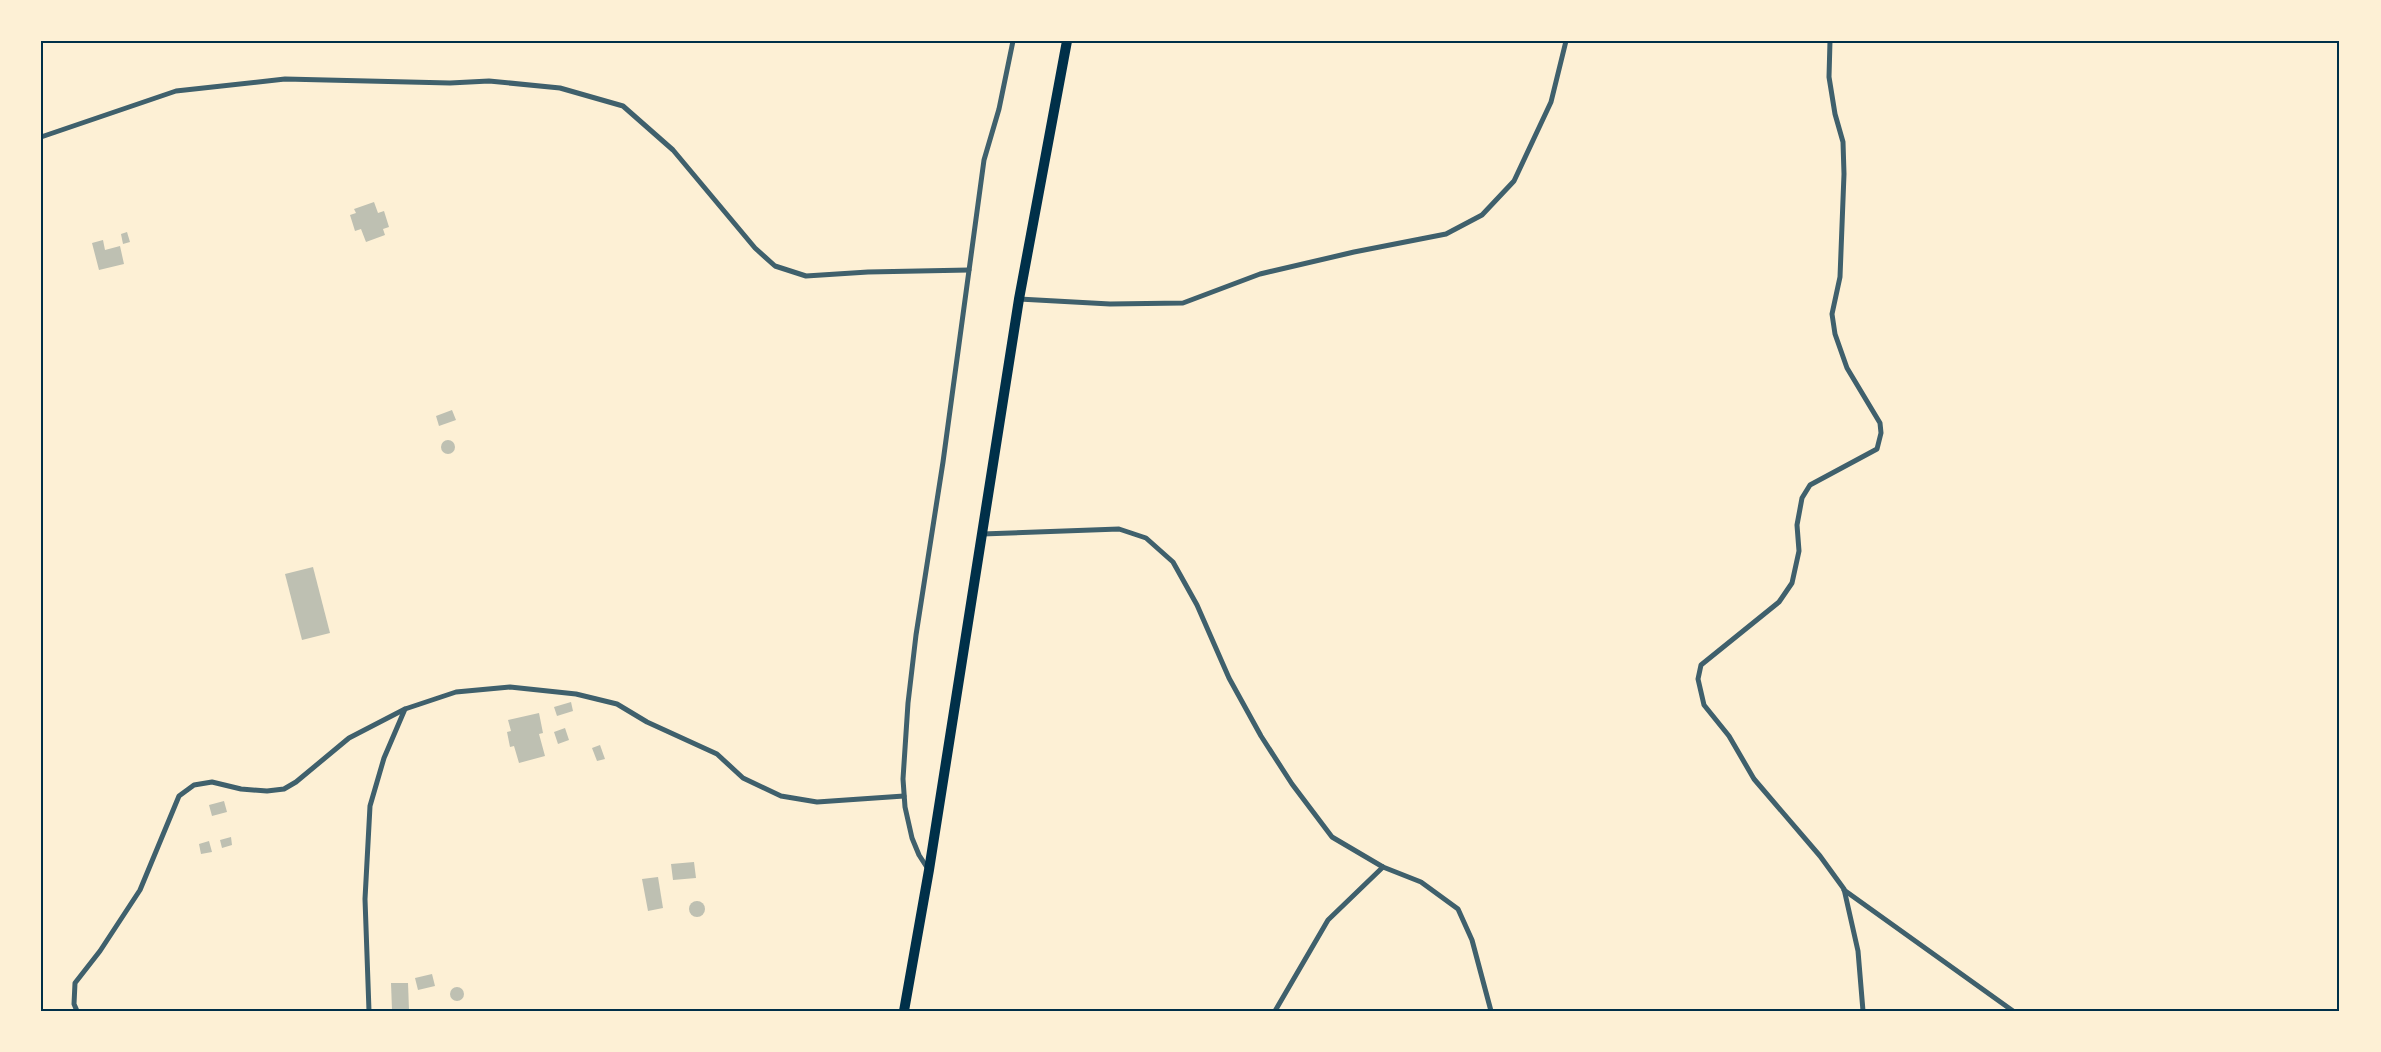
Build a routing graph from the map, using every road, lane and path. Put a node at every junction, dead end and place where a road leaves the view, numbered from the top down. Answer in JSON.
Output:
{"nodes":[{"id":1,"x":1013,"y":41,"type":"edge"},
{"id":2,"x":1067,"y":41,"type":"edge"},
{"id":3,"x":1566,"y":41,"type":"edge"},
{"id":4,"x":1830,"y":41,"type":"edge"},
{"id":5,"x":41,"y":136,"type":"edge"},
{"id":6,"x":969,"y":270,"type":"junction"},
{"id":7,"x":1019,"y":299,"type":"junction"},
{"id":8,"x":982,"y":534,"type":"junction"},
{"id":9,"x":405,"y":709,"type":"junction"},
{"id":10,"x":904,"y":796,"type":"junction"},
{"id":11,"x":1383,"y":867,"type":"junction"},
{"id":12,"x":929,"y":870,"type":"junction"},
{"id":13,"x":1844,"y":889,"type":"junction"},
{"id":14,"x":77,"y":1011,"type":"edge"},
{"id":15,"x":369,"y":1011,"type":"edge"},
{"id":16,"x":904,"y":1011,"type":"edge"},
{"id":17,"x":1275,"y":1011,"type":"edge"},
{"id":18,"x":1491,"y":1011,"type":"edge"},
{"id":19,"x":1863,"y":1011,"type":"edge"},
{"id":20,"x":2014,"y":1011,"type":"edge"}],
"edges":[{"from":1,"to":6,"type":"street"},
{"from":2,"to":7,"type":"main road"},
{"from":3,"to":7,"type":"street"},
{"from":4,"to":13,"type":"street"},
{"from":5,"to":6,"type":"street"},
{"from":6,"to":10,"type":"street"},
{"from":7,"to":8,"type":"main road"},
{"from":8,"to":11,"type":"street"},
{"from":8,"to":12,"type":"main road"},
{"from":9,"to":10,"type":"street"},
{"from":9,"to":14,"type":"street"},
{"from":9,"to":15,"type":"street"},
{"from":10,"to":12,"type":"street"},
{"from":11,"to":17,"type":"street"},
{"from":11,"to":18,"type":"street"},
{"from":12,"to":16,"type":"main road"},
{"from":13,"to":19,"type":"street"},
{"from":13,"to":20,"type":"street"}]}
